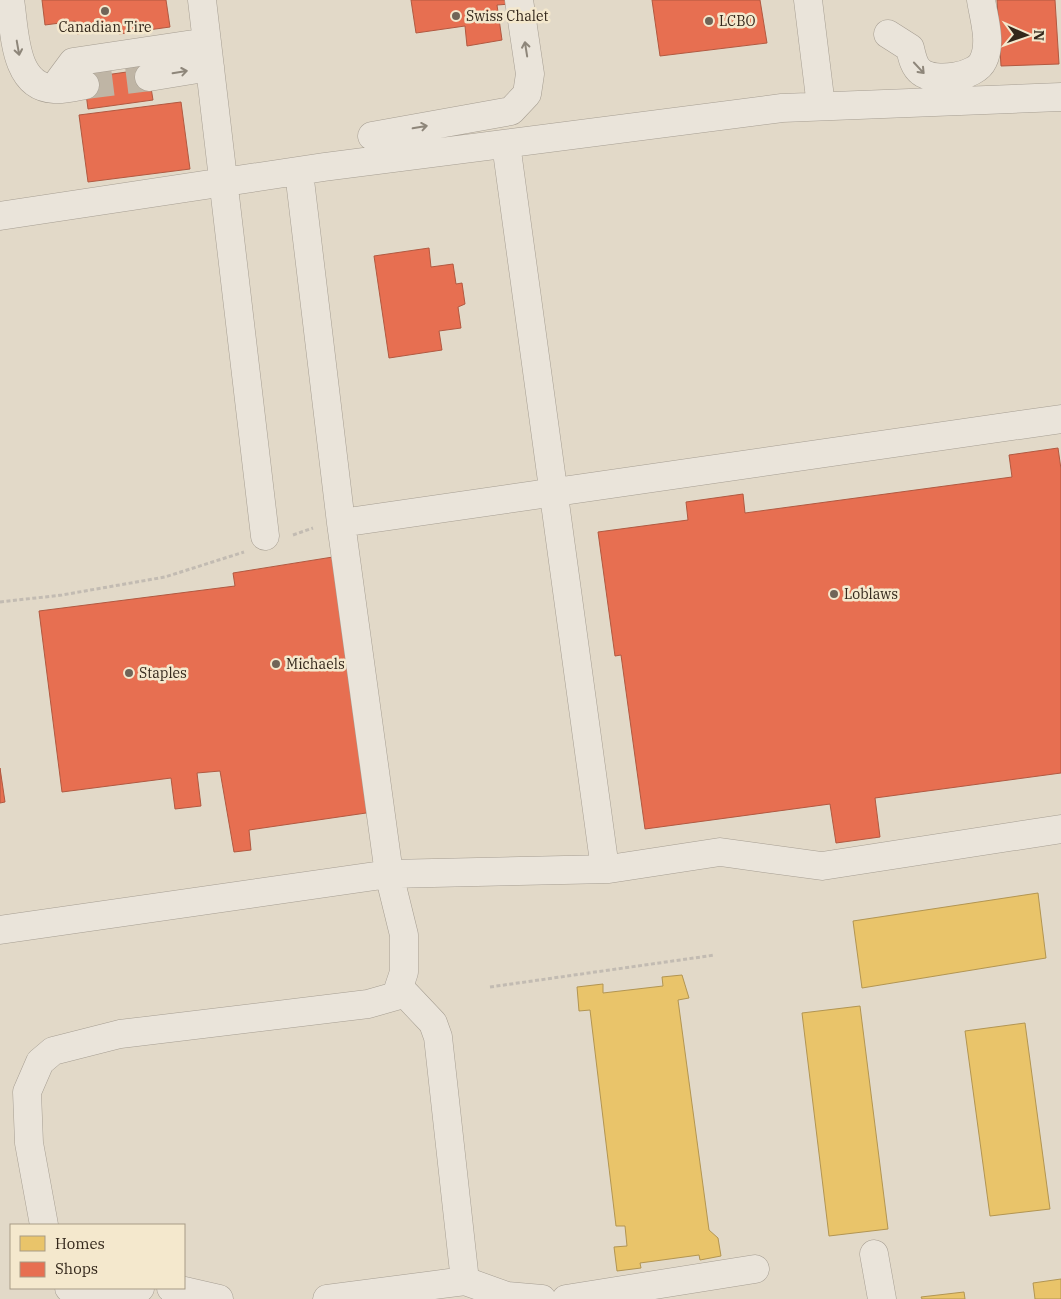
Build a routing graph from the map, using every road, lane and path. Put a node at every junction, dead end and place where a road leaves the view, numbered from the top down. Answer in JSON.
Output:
{"nodes":[{"id":1,"x":10,"y":0,"type":"edge"},
{"id":2,"x":203,"y":0,"type":"edge"},
{"id":3,"x":519,"y":0,"type":"edge"},
{"id":4,"x":808,"y":0,"type":"edge"},
{"id":5,"x":981,"y":0,"type":"edge"},
{"id":6,"x":888,"y":34,"type":"dead end"},
{"id":7,"x":208,"y":54,"type":"junction"},
{"id":8,"x":149,"y":77,"type":"tunnel mouth"},
{"id":9,"x":85,"y":86,"type":"tunnel mouth"},
{"id":10,"x":53,"y":89,"type":"junction"},
{"id":11,"x":1061,"y":97,"type":"edge"},
{"id":12,"x":821,"y":106,"type":"junction"},
{"id":13,"x":372,"y":136,"type":"dead end"},
{"id":14,"x":506,"y":144,"type":"junction"},
{"id":15,"x":300,"y":172,"type":"junction"},
{"id":16,"x":225,"y":184,"type":"junction"},
{"id":17,"x":1,"y":209,"type":"edge"},
{"id":18,"x":1061,"y":419,"type":"edge"},
{"id":19,"x":552,"y":492,"type":"junction"},
{"id":20,"x":341,"y":523,"type":"junction"},
{"id":21,"x":313,"y":528,"type":"dead end"},
{"id":22,"x":268,"y":541,"type":"junction"},
{"id":23,"x":0,"y":602,"type":"edge"},
{"id":24,"x":1061,"y":830,"type":"edge"},
{"id":25,"x":605,"y":869,"type":"junction"},
{"id":26,"x":389,"y":874,"type":"junction"},
{"id":27,"x":0,"y":930,"type":"edge"},
{"id":28,"x":715,"y":955,"type":"dead end"},
{"id":29,"x":399,"y":987,"type":"junction"},
{"id":30,"x":490,"y":987,"type":"dead end"},
{"id":31,"x":44,"y":1224,"type":"edge"},
{"id":32,"x":874,"y":1254,"type":"dead end"},
{"id":33,"x":755,"y":1269,"type":"dead end"},
{"id":34,"x":465,"y":1281,"type":"junction"},
{"id":35,"x":76,"y":1289,"type":"edge"},
{"id":36,"x":129,"y":1289,"type":"edge"},
{"id":37,"x":175,"y":1289,"type":"edge"},
{"id":38,"x":581,"y":1298,"type":"edge"},
{"id":39,"x":219,"y":1299,"type":"edge"},
{"id":40,"x":327,"y":1299,"type":"edge"},
{"id":41,"x":542,"y":1299,"type":"edge"},
{"id":42,"x":882,"y":1299,"type":"edge"}],
"edges":[{"from":1,"to":10,"type":"lane","one_way":true},
{"from":2,"to":7,"type":"lane"},
{"from":13,"to":3,"type":"lane","one_way":true},
{"from":4,"to":12,"type":"lane"},
{"from":6,"to":5,"type":"lane","one_way":true},
{"from":8,"to":7,"type":"lane","one_way":true},
{"from":7,"to":10,"type":"lane"},
{"from":7,"to":16,"type":"lane"},
{"from":9,"to":10,"type":"lane"},
{"from":11,"to":12,"type":"lane"},
{"from":12,"to":14,"type":"lane"},
{"from":14,"to":15,"type":"lane"},
{"from":14,"to":19,"type":"lane"},
{"from":15,"to":16,"type":"lane"},
{"from":15,"to":20,"type":"lane"},
{"from":16,"to":17,"type":"lane"},
{"from":16,"to":22,"type":"lane"},
{"from":18,"to":19,"type":"lane"},
{"from":19,"to":20,"type":"lane"},
{"from":19,"to":25,"type":"lane"},
{"from":20,"to":26,"type":"lane"},
{"from":21,"to":22,"type":"path"},
{"from":22,"to":23,"type":"path"},
{"from":24,"to":25,"type":"lane"},
{"from":25,"to":26,"type":"lane"},
{"from":26,"to":27,"type":"lane"},
{"from":26,"to":29,"type":"lane"},
{"from":28,"to":30,"type":"path"},
{"from":29,"to":31,"type":"lane"},
{"from":29,"to":34,"type":"lane"},
{"from":32,"to":42,"type":"lane"},
{"from":33,"to":38,"type":"lane"},
{"from":34,"to":40,"type":"lane"},
{"from":34,"to":41,"type":"lane"},
{"from":35,"to":36,"type":"lane"},
{"from":37,"to":39,"type":"lane"}]}
